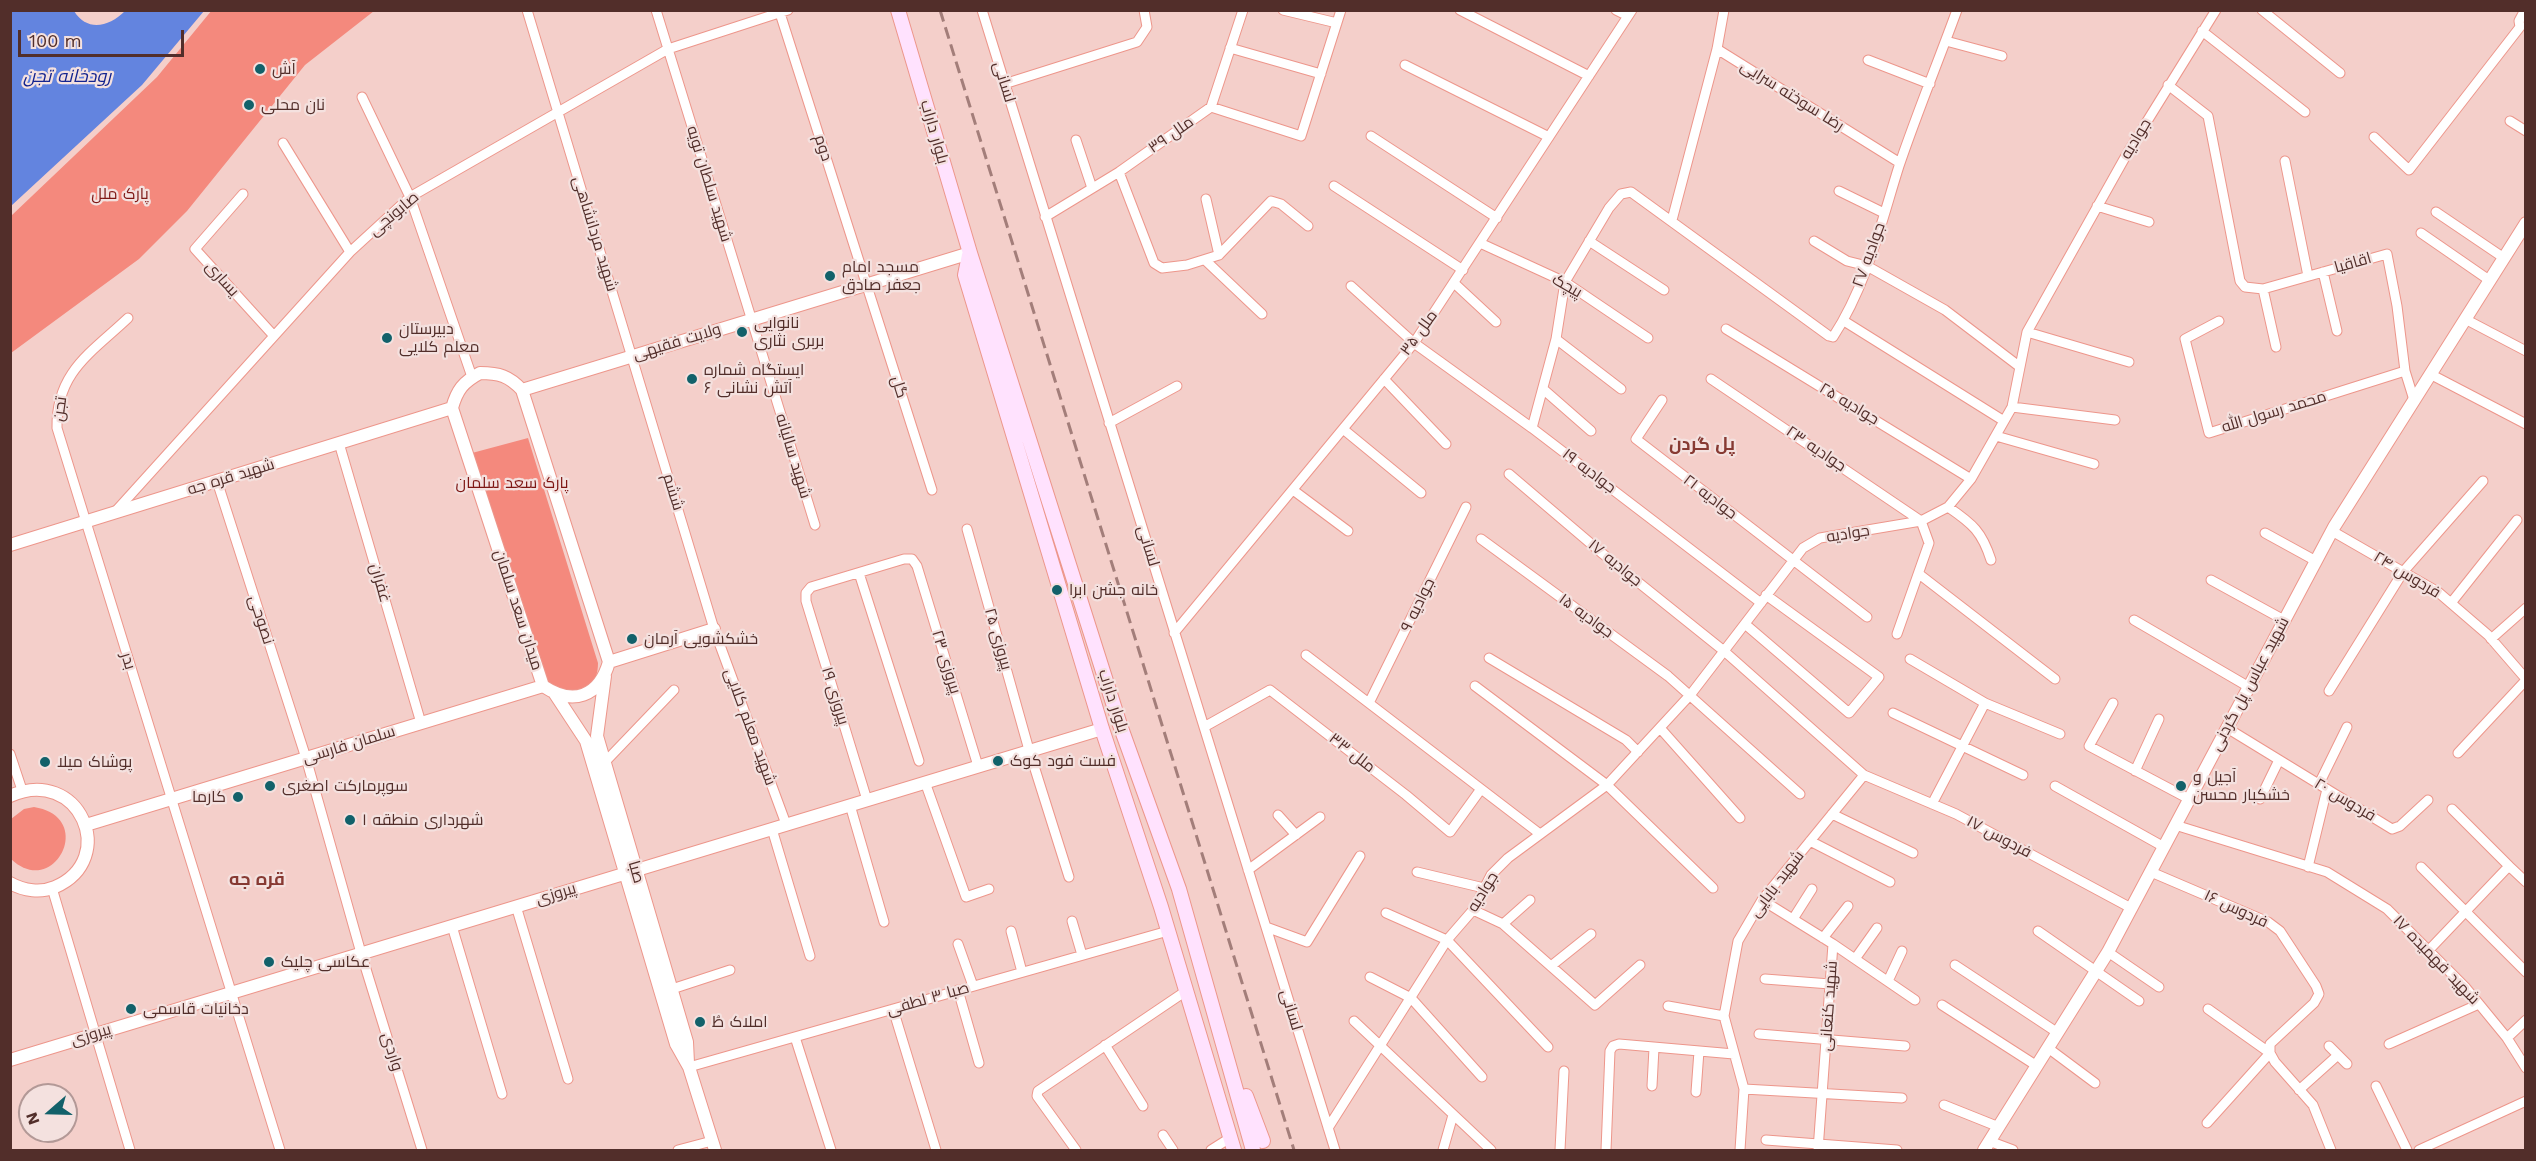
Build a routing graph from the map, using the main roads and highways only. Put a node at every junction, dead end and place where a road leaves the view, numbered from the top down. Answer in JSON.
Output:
{"nodes":[{"id":1,"x":898,"y":10,"type":"edge"},
{"id":2,"x":970,"y":253,"type":"junction"},
{"id":3,"x":1182,"y":900,"type":"junction"},
{"id":4,"x":1161,"y":907,"type":"junction"},
{"id":5,"x":1197,"y":954,"type":"junction"},
{"id":6,"x":1177,"y":959,"type":"junction"},
{"id":7,"x":1232,"y":1144,"type":"edge"},
{"id":8,"x":1258,"y":1146,"type":"edge"}],
"edges":[{"from":1,"to":2,"type":"main road","name":"بلوار داراب"},
{"from":2,"to":3,"type":"main road","name":"بلوار داراب"},
{"from":2,"to":4,"type":"main road","name":"بلوار داراب"},
{"from":3,"to":4,"type":"main road"},
{"from":3,"to":5,"type":"main road","name":"بلوار داراب"},
{"from":4,"to":6,"type":"main road","name":"بلوار داراب"},
{"from":5,"to":6,"type":"main road"},
{"from":5,"to":8,"type":"main road","name":"بلوار داراب"},
{"from":6,"to":7,"type":"main road","name":"بلوار داراب"}]}
